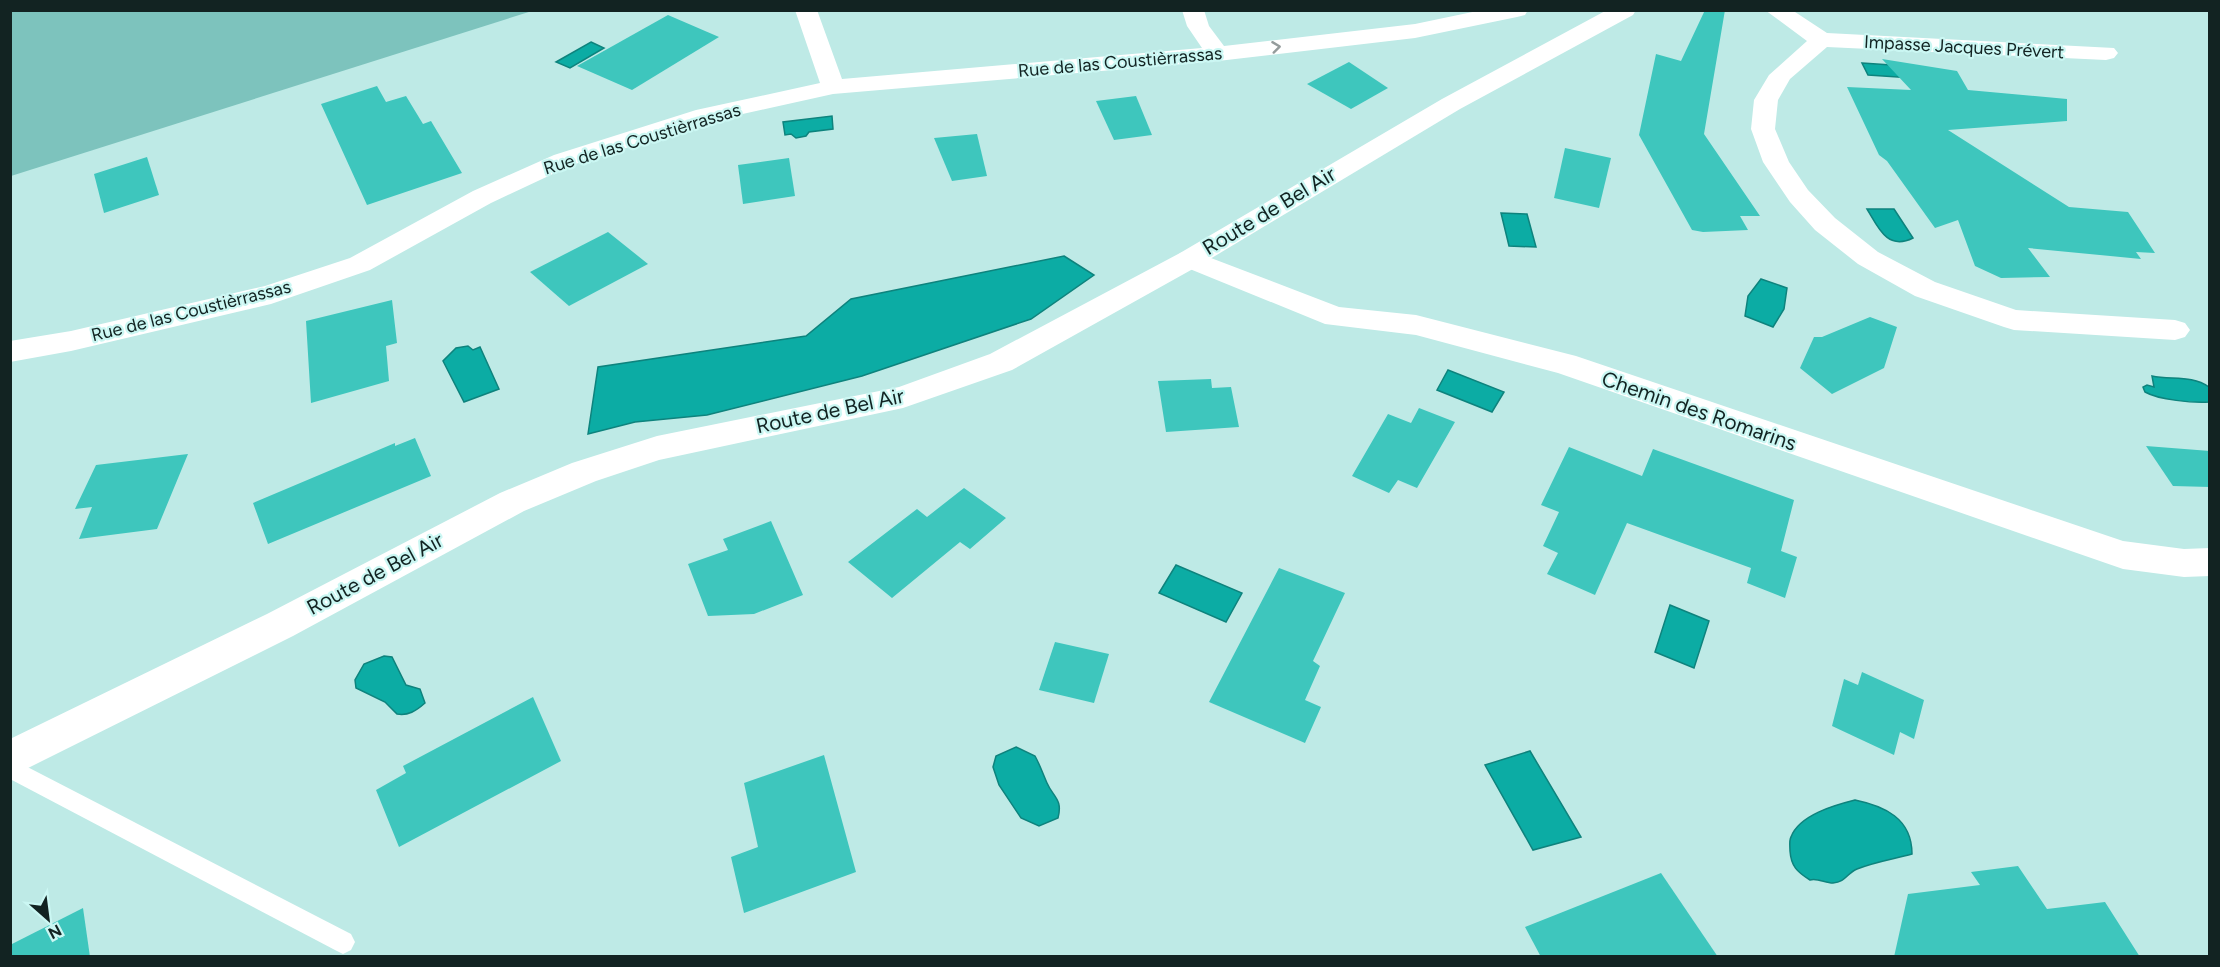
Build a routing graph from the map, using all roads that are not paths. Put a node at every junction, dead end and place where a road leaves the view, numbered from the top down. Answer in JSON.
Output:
{"nodes":[{"id":1,"x":806,"y":10,"type":"edge"},
{"id":2,"x":1193,"y":10,"type":"edge"},
{"id":3,"x":1517,"y":10,"type":"edge"},
{"id":4,"x":1625,"y":10,"type":"edge"},
{"id":5,"x":1776,"y":10,"type":"edge"},
{"id":6,"x":1822,"y":40,"type":"junction"},
{"id":7,"x":2106,"y":53,"type":"dead end"},
{"id":8,"x":1218,"y":54,"type":"junction"},
{"id":9,"x":833,"y":87,"type":"junction"},
{"id":10,"x":1190,"y":259,"type":"junction"},
{"id":11,"x":2175,"y":330,"type":"dead end"},
{"id":12,"x":10,"y":352,"type":"edge"},
{"id":13,"x":2210,"y":562,"type":"edge"},
{"id":14,"x":10,"y":759,"type":"edge"},
{"id":15,"x":10,"y":768,"type":"edge"},
{"id":16,"x":343,"y":942,"type":"dead end"}],
"edges":[{"from":1,"to":9,"type":"street"},
{"from":2,"to":8,"type":"street"},
{"from":8,"to":3,"type":"street","name":"Rue de las Coustièrrassas","one_way":true},
{"from":4,"to":10,"type":"street","name":"Route de Bel Air"},
{"from":5,"to":6,"type":"street"},
{"from":6,"to":7,"type":"street","name":"Impasse Jacques Prévert"},
{"from":6,"to":11,"type":"street"},
{"from":8,"to":9,"type":"street","name":"Rue de las Coustièrrassas"},
{"from":9,"to":12,"type":"street","name":"Rue de las Coustièrrassas"},
{"from":10,"to":13,"type":"street","name":"Chemin des Romarins"},
{"from":10,"to":14,"type":"street","name":"Route de Bel Air"},
{"from":15,"to":16,"type":"lane"}]}
